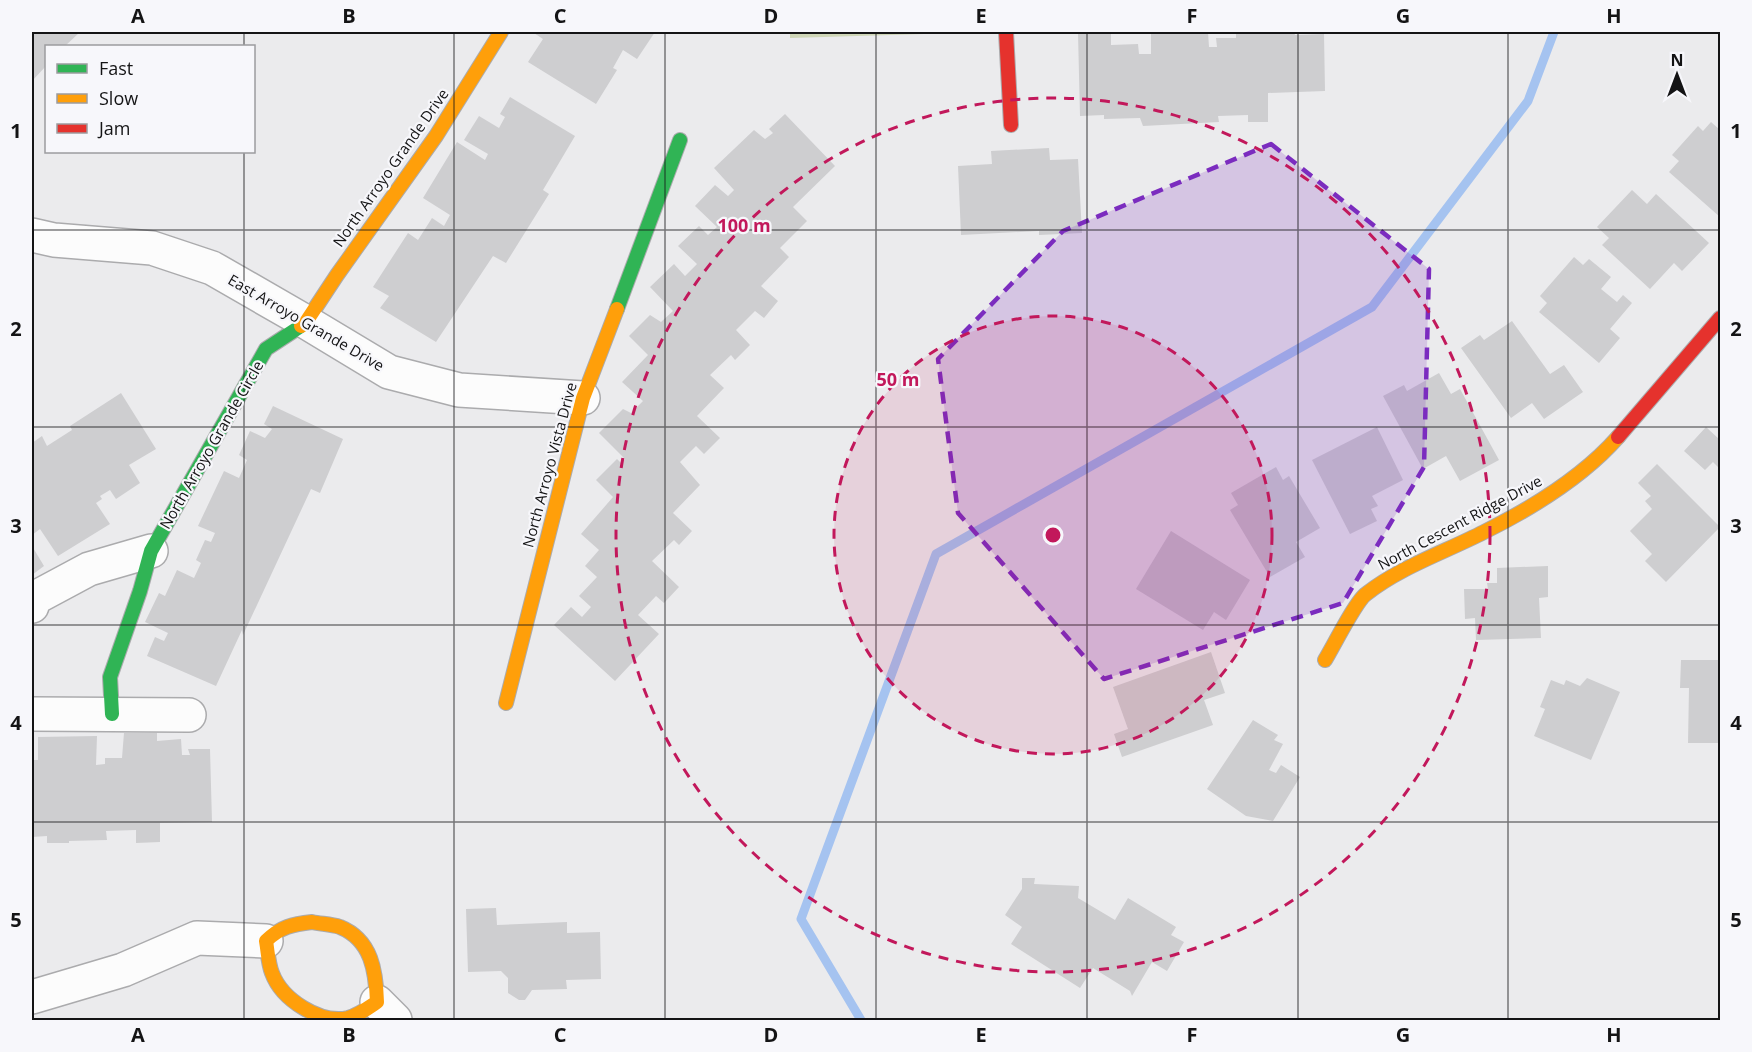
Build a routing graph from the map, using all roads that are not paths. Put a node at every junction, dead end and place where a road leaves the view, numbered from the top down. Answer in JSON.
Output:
{"nodes":[{"id":1,"x":501,"y":32,"type":"edge"},
{"id":2,"x":1006,"y":32,"type":"edge"},
{"id":3,"x":1011,"y":125,"type":"dead end"},
{"id":4,"x":680,"y":140,"type":"dead end"},
{"id":5,"x":32,"y":235,"type":"edge"},
{"id":6,"x":1720,"y":318,"type":"edge"},
{"id":7,"x":306,"y":322,"type":"junction"},
{"id":8,"x":583,"y":398,"type":"junction"},
{"id":9,"x":151,"y":551,"type":"junction"},
{"id":10,"x":32,"y":606,"type":"edge"},
{"id":11,"x":1325,"y":660,"type":"dead end"},
{"id":12,"x":506,"y":703,"type":"dead end"},
{"id":13,"x":32,"y":714,"type":"edge"},
{"id":14,"x":112,"y":714,"type":"junction"},
{"id":15,"x":189,"y":715,"type":"dead end"},
{"id":16,"x":266,"y":941,"type":"junction"},
{"id":17,"x":32,"y":997,"type":"edge"},
{"id":18,"x":386,"y":1011,"type":"edge"}],
"edges":[{"from":1,"to":7,"type":"street","name":"North Arroyo Grande Drive"},
{"from":2,"to":3,"type":"street"},
{"from":4,"to":8,"type":"street","name":"North Arroyo Vista Drive"},
{"from":5,"to":7,"type":"street","name":"East Arroyo Grande Drive"},
{"from":6,"to":11,"type":"street","name":"North Cescent Ridge Drive"},
{"from":7,"to":8,"type":"street","name":"East Arroyo Grande Drive"},
{"from":7,"to":9,"type":"street","name":"North Arroyo Grande Circle"},
{"from":8,"to":12,"type":"street","name":"North Arroyo Vista Drive"},
{"from":9,"to":10,"type":"street"},
{"from":9,"to":14,"type":"street","name":"North Arroyo Grande Circle"},
{"from":13,"to":14,"type":"street"},
{"from":14,"to":15,"type":"street"},
{"from":16,"to":17,"type":"street"},
{"from":16,"to":18,"type":"street"},
{"from":16,"to":18,"type":"street"}]}
